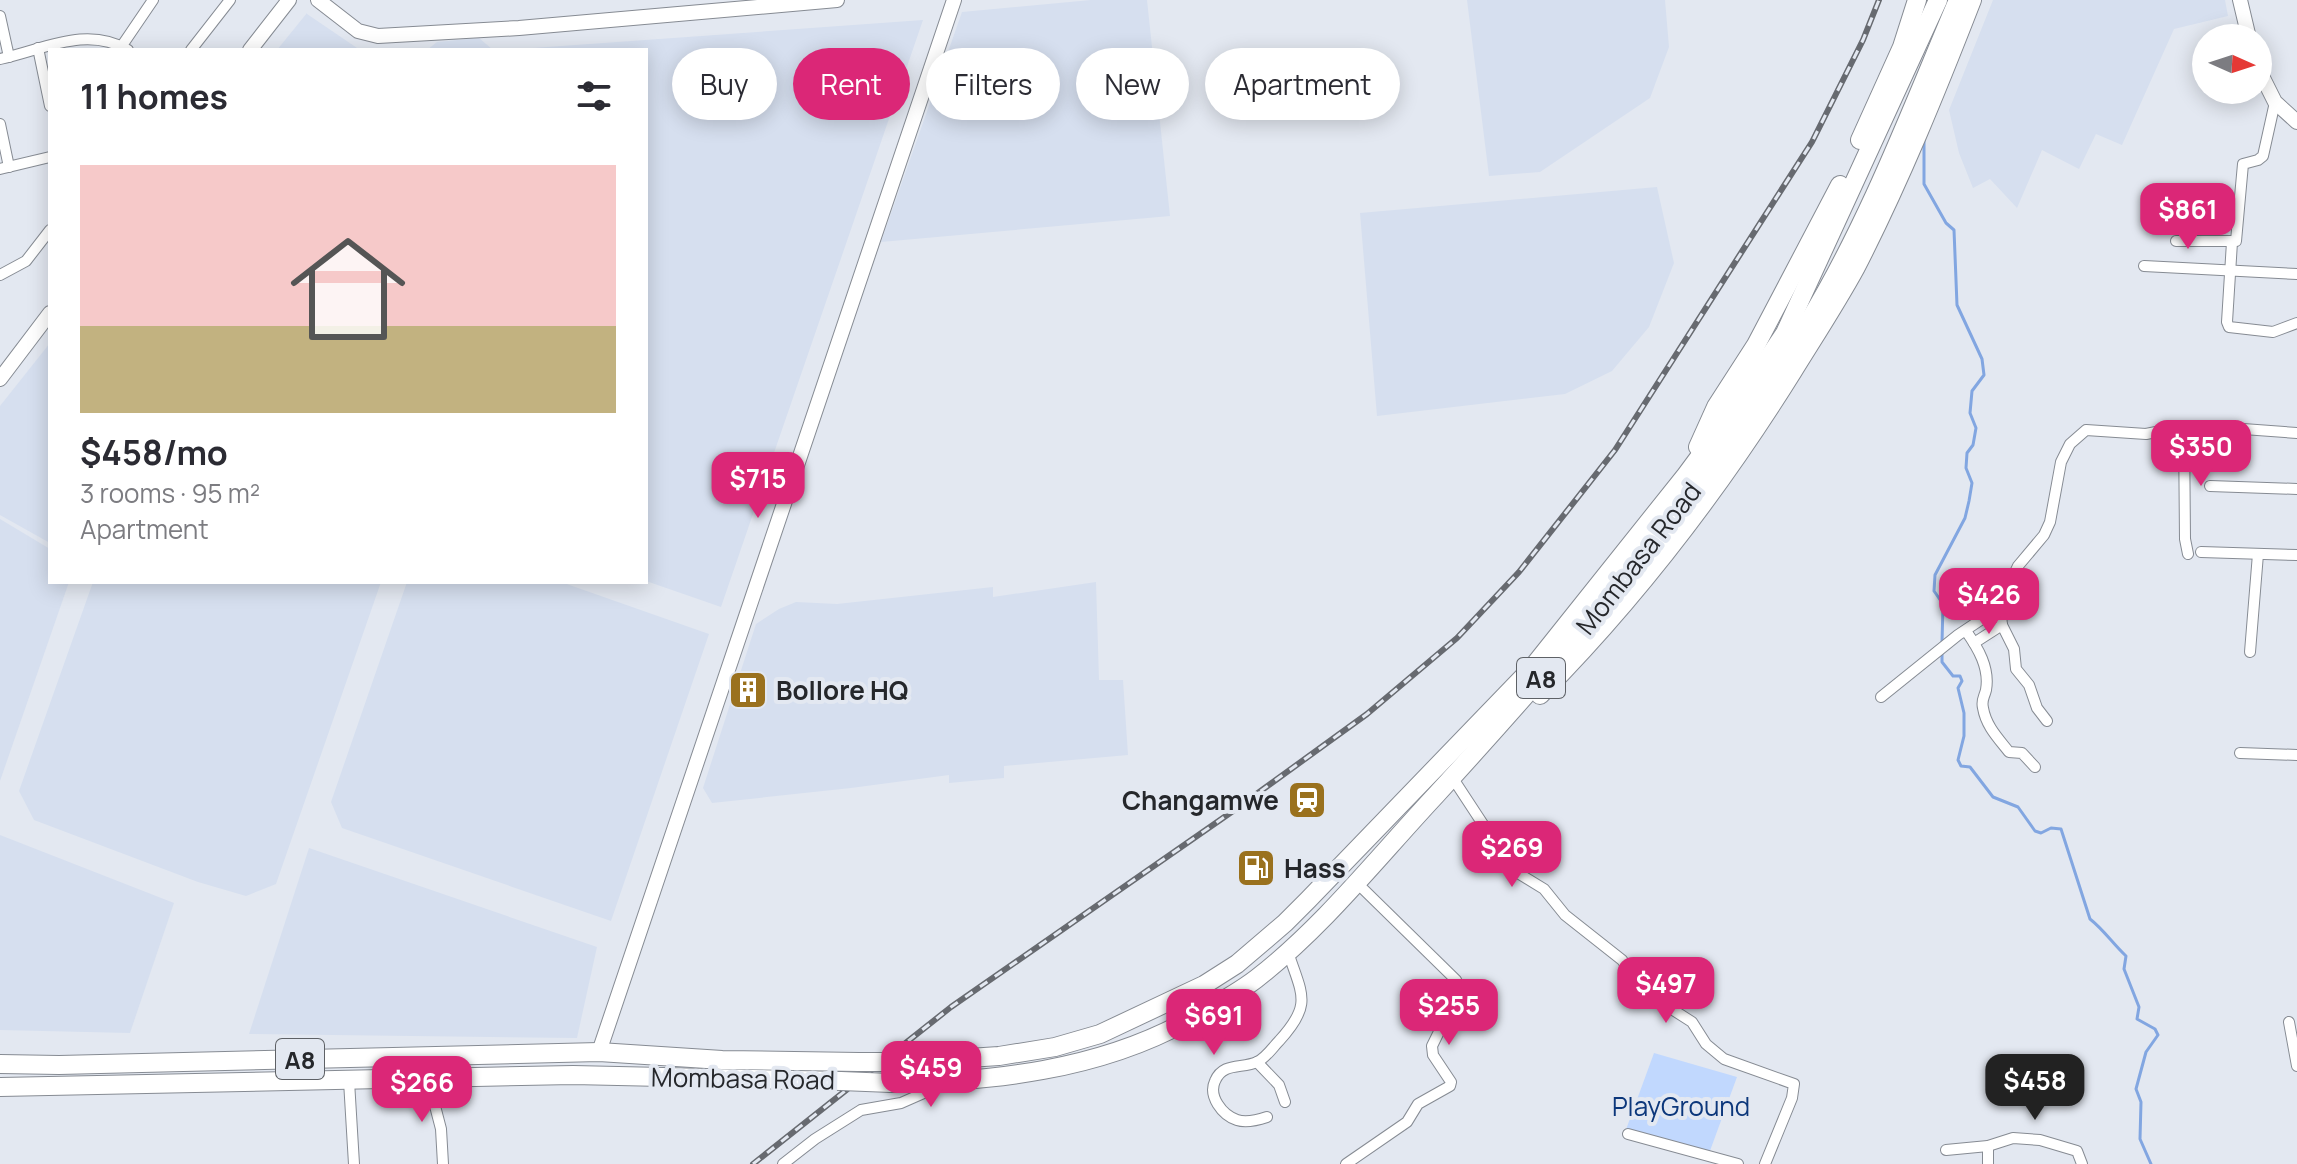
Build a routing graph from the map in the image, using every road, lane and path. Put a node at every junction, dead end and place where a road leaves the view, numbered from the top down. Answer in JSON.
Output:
{"nodes":[{"id":1,"x":153,"y":0,"type":"edge"},
{"id":2,"x":230,"y":0,"type":"edge"},
{"id":3,"x":289,"y":0,"type":"edge"},
{"id":4,"x":318,"y":0,"type":"edge"},
{"id":5,"x":837,"y":0,"type":"edge"},
{"id":6,"x":954,"y":0,"type":"edge"},
{"id":7,"x":1917,"y":0,"type":"edge"},
{"id":8,"x":1938,"y":0,"type":"edge"},
{"id":9,"x":1958,"y":0,"type":"edge"},
{"id":10,"x":1972,"y":0,"type":"edge"},
{"id":11,"x":2240,"y":0,"type":"edge"},
{"id":12,"x":0,"y":16,"type":"edge"},
{"id":13,"x":2246,"y":24,"type":"edge"},
{"id":14,"x":38,"y":48,"type":"junction"},
{"id":15,"x":120,"y":48,"type":"edge"},
{"id":16,"x":124,"y":48,"type":"edge"},
{"id":17,"x":193,"y":48,"type":"edge"},
{"id":18,"x":252,"y":48,"type":"edge"},
{"id":19,"x":4,"y":58,"type":"edge"},
{"id":20,"x":48,"y":96,"type":"edge"},
{"id":21,"x":2272,"y":96,"type":"edge"},
{"id":22,"x":2275,"y":102,"type":"junction"},
{"id":23,"x":2297,"y":122,"type":"edge"},
{"id":24,"x":0,"y":124,"type":"edge"},
{"id":25,"x":48,"y":157,"type":"edge"},
{"id":26,"x":4,"y":168,"type":"edge"},
{"id":27,"x":48,"y":233,"type":"edge"},
{"id":28,"x":2176,"y":241,"type":"dead end"},
{"id":29,"x":2232,"y":242,"type":"junction"},
{"id":30,"x":2144,"y":266,"type":"dead end"},
{"id":31,"x":2231,"y":270,"type":"junction"},
{"id":32,"x":2297,"y":274,"type":"edge"},
{"id":33,"x":0,"y":275,"type":"edge"},
{"id":34,"x":48,"y":316,"type":"edge"},
{"id":35,"x":2297,"y":323,"type":"edge"},
{"id":36,"x":0,"y":379,"type":"edge"},
{"id":37,"x":2184,"y":427,"type":"junction"},
{"id":38,"x":2297,"y":433,"type":"edge"},
{"id":39,"x":1686,"y":475,"type":"junction"},
{"id":40,"x":2210,"y":486,"type":"dead end"},
{"id":41,"x":2297,"y":489,"type":"edge"},
{"id":42,"x":2201,"y":552,"type":"dead end"},
{"id":43,"x":2188,"y":554,"type":"dead end"},
{"id":44,"x":2258,"y":554,"type":"junction"},
{"id":45,"x":2297,"y":555,"type":"edge"},
{"id":46,"x":2000,"y":607,"type":"junction"},
{"id":47,"x":2002,"y":625,"type":"junction"},
{"id":48,"x":1962,"y":633,"type":"junction"},
{"id":49,"x":1974,"y":643,"type":"junction"},
{"id":50,"x":2250,"y":652,"type":"dead end"},
{"id":51,"x":1881,"y":697,"type":"dead end"},
{"id":52,"x":2047,"y":721,"type":"dead end"},
{"id":53,"x":1476,"y":751,"type":"junction"},
{"id":54,"x":2240,"y":753,"type":"dead end"},
{"id":55,"x":2297,"y":755,"type":"edge"},
{"id":56,"x":2035,"y":767,"type":"dead end"},
{"id":57,"x":1452,"y":777,"type":"junction"},
{"id":58,"x":1355,"y":882,"type":"junction"},
{"id":59,"x":1288,"y":952,"type":"junction"},
{"id":60,"x":2289,"y":1022,"type":"dead end"},
{"id":61,"x":599,"y":1052,"type":"junction"},
{"id":62,"x":1257,"y":1062,"type":"junction"},
{"id":63,"x":0,"y":1064,"type":"edge"},
{"id":64,"x":2297,"y":1066,"type":"edge"},
{"id":65,"x":428,"y":1079,"type":"junction"},
{"id":66,"x":349,"y":1081,"type":"junction"},
{"id":67,"x":948,"y":1082,"type":"junction"},
{"id":68,"x":0,"y":1087,"type":"edge"},
{"id":69,"x":1285,"y":1102,"type":"dead end"},
{"id":70,"x":1267,"y":1117,"type":"dead end"},
{"id":71,"x":1628,"y":1134,"type":"dead end"},
{"id":72,"x":1988,"y":1146,"type":"junction"},
{"id":73,"x":1946,"y":1150,"type":"dead end"},
{"id":74,"x":354,"y":1164,"type":"edge"},
{"id":75,"x":443,"y":1164,"type":"edge"},
{"id":76,"x":783,"y":1164,"type":"edge"},
{"id":77,"x":1346,"y":1164,"type":"edge"},
{"id":78,"x":1738,"y":1164,"type":"edge"},
{"id":79,"x":1765,"y":1164,"type":"edge"},
{"id":80,"x":1988,"y":1164,"type":"edge"},
{"id":81,"x":2082,"y":1164,"type":"edge"}],
"edges":[{"from":1,"to":16,"type":"street"},
{"from":2,"to":17,"type":"street"},
{"from":3,"to":18,"type":"street"},
{"from":4,"to":5,"type":"street"},
{"from":6,"to":61,"type":"street"},
{"from":7,"to":39,"type":"highway"},
{"from":8,"to":39,"type":"highway","name":"Mombasa Road","number":"A8"},
{"from":9,"to":53,"type":"highway","name":"Mombasa Road","number":"A8"},
{"from":10,"to":53,"type":"highway"},
{"from":11,"to":13,"type":"street"},
{"from":12,"to":19,"type":"street"},
{"from":14,"to":15,"type":"street"},
{"from":14,"to":19,"type":"street"},
{"from":14,"to":20,"type":"street"},
{"from":21,"to":22,"type":"street"},
{"from":22,"to":23,"type":"street"},
{"from":22,"to":29,"type":"street"},
{"from":24,"to":26,"type":"street"},
{"from":25,"to":26,"type":"street"},
{"from":27,"to":33,"type":"street"},
{"from":28,"to":29,"type":"street"},
{"from":29,"to":31,"type":"street"},
{"from":30,"to":31,"type":"street"},
{"from":31,"to":32,"type":"street"},
{"from":31,"to":35,"type":"street"},
{"from":34,"to":36,"type":"street"},
{"from":37,"to":38,"type":"street"},
{"from":37,"to":43,"type":"street"},
{"from":37,"to":46,"type":"street"},
{"from":39,"to":61,"type":"highway","name":"Mombasa Road","number":"A8","bridge":true},
{"from":40,"to":41,"type":"street"},
{"from":42,"to":44,"type":"street"},
{"from":44,"to":45,"type":"street"},
{"from":44,"to":50,"type":"street"},
{"from":46,"to":47,"type":"street"},
{"from":46,"to":48,"type":"street"},
{"from":47,"to":49,"type":"street"},
{"from":47,"to":52,"type":"street"},
{"from":48,"to":49,"type":"street"},
{"from":48,"to":51,"type":"street"},
{"from":49,"to":56,"type":"street"},
{"from":53,"to":57,"type":"highway","name":"Mombasa Road","number":"A8"},
{"from":54,"to":55,"type":"street"},
{"from":57,"to":58,"type":"highway","name":"Mombasa Road","number":"A8"},
{"from":57,"to":79,"type":"street"},
{"from":58,"to":59,"type":"highway","name":"Mombasa Road","number":"A8"},
{"from":58,"to":77,"type":"street"},
{"from":59,"to":62,"type":"street"},
{"from":59,"to":67,"type":"highway","name":"Mombasa Road","number":"A8"},
{"from":60,"to":64,"type":"street"},
{"from":61,"to":63,"type":"highway","name":"Mombasa Road","number":"A8"},
{"from":62,"to":69,"type":"street"},
{"from":62,"to":70,"type":"street"},
{"from":65,"to":66,"type":"highway","name":"Mombasa Road","number":"A8"},
{"from":65,"to":67,"type":"highway","name":"Mombasa Road","number":"A8","bridge":true},
{"from":65,"to":75,"type":"street"},
{"from":66,"to":68,"type":"highway","name":"Mombasa Road","number":"A8"},
{"from":66,"to":74,"type":"street"},
{"from":67,"to":76,"type":"street"},
{"from":71,"to":78,"type":"street"},
{"from":72,"to":73,"type":"street"},
{"from":72,"to":80,"type":"street"},
{"from":72,"to":81,"type":"street"}]}
